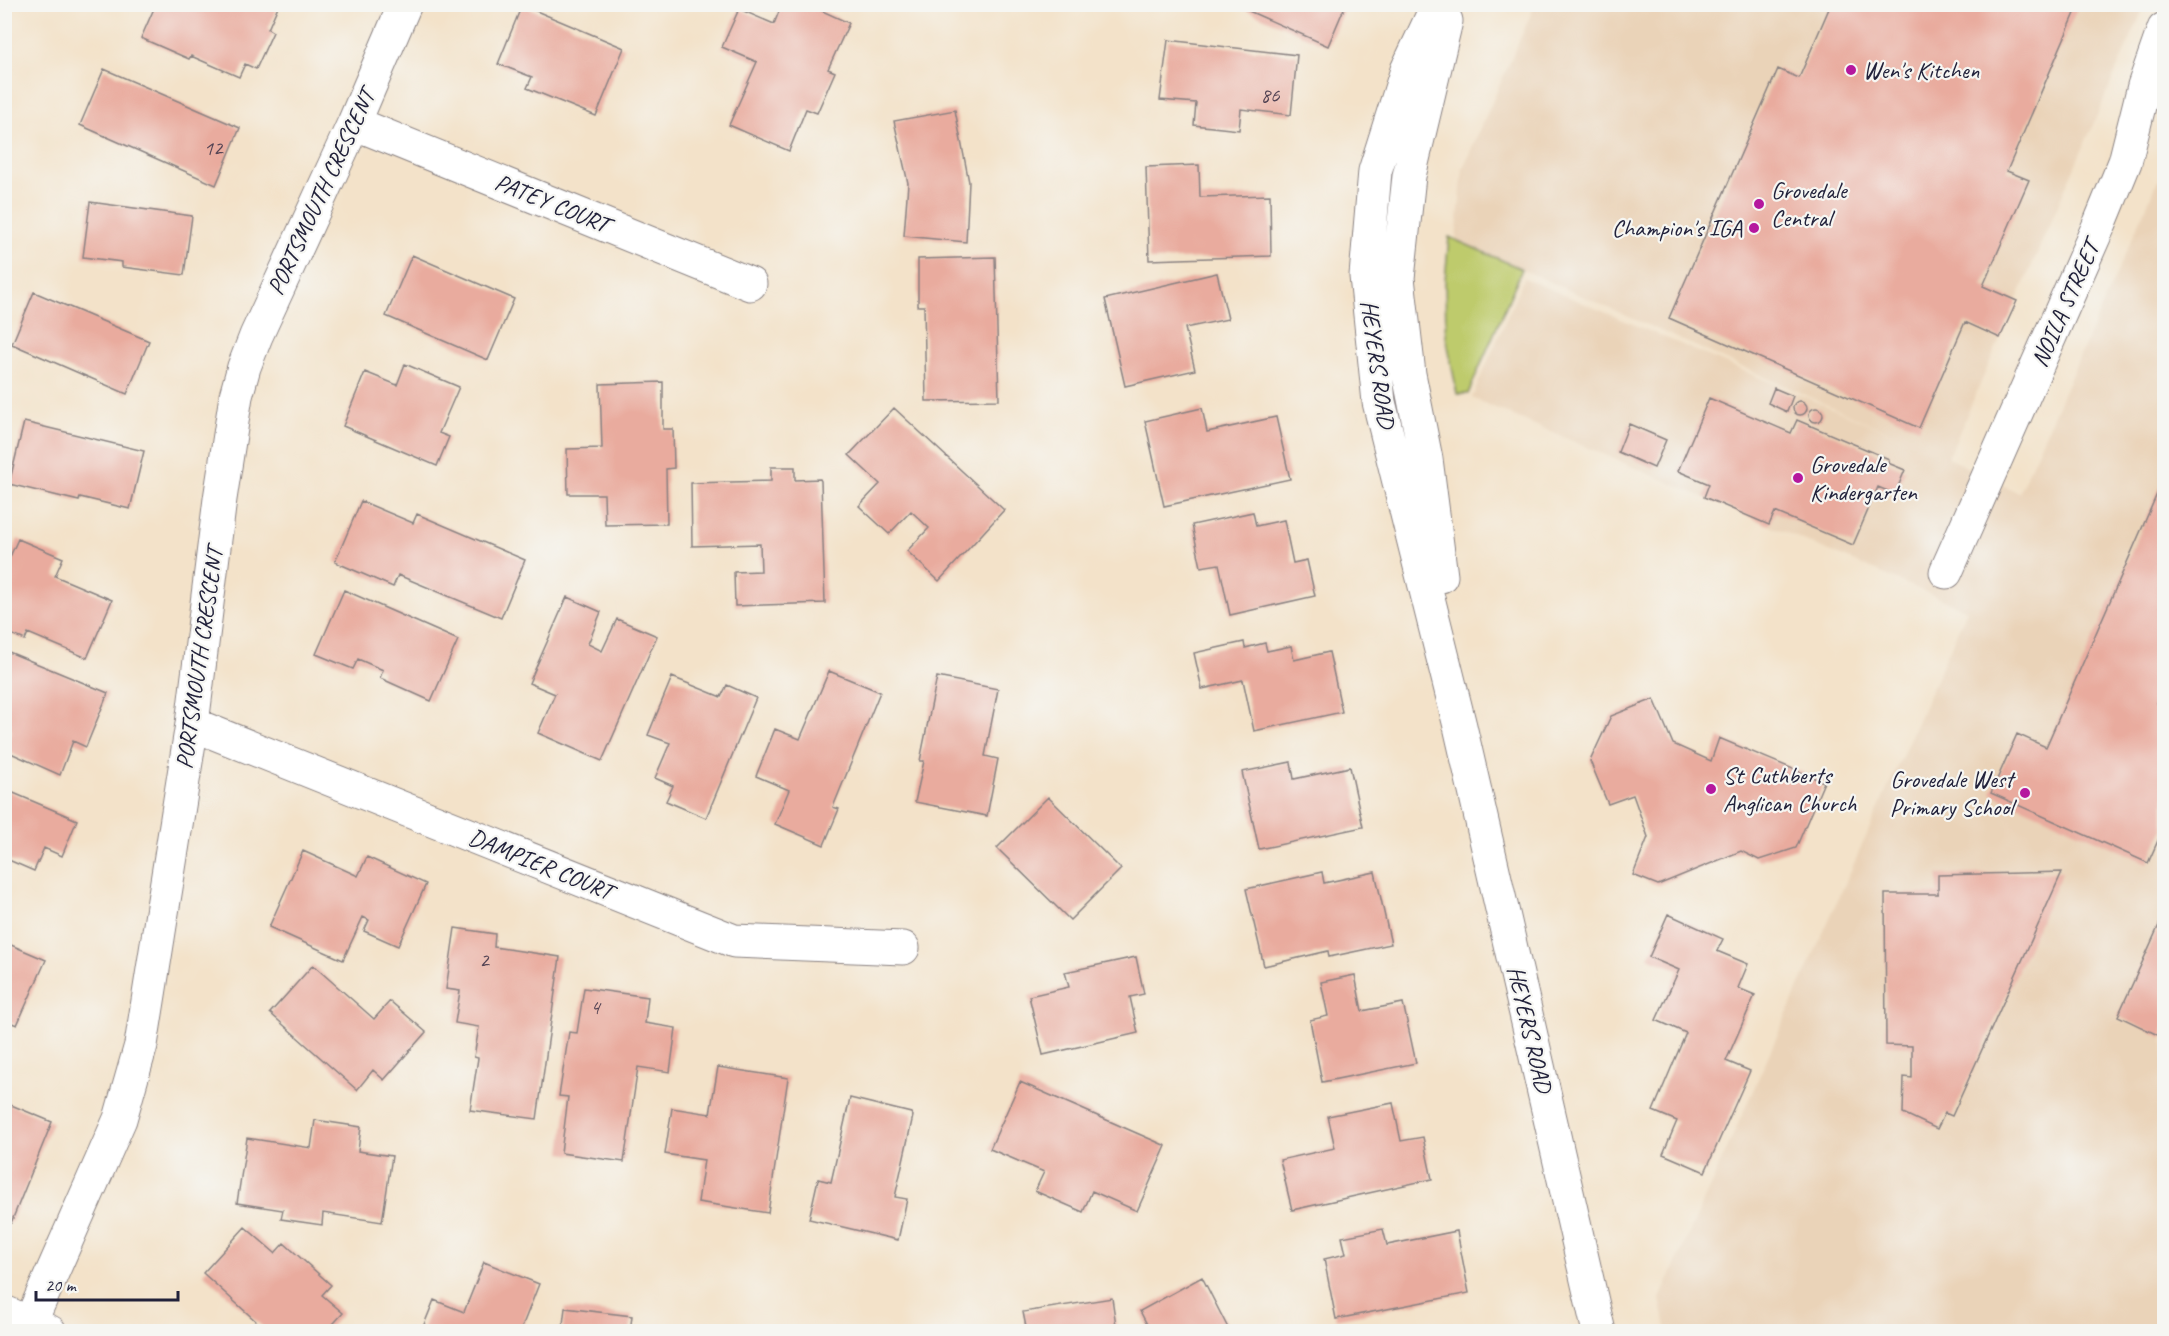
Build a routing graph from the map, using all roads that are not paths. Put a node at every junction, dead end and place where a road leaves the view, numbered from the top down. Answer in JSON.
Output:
{"nodes":[{"id":1,"x":405,"y":4,"type":"edge"},
{"id":2,"x":1438,"y":4,"type":"edge"},
{"id":3,"x":1451,"y":4,"type":"edge"},
{"id":4,"x":2164,"y":29,"type":"edge"},
{"id":5,"x":354,"y":123,"type":"junction"},
{"id":6,"x":750,"y":284,"type":"dead end"},
{"id":7,"x":1946,"y":572,"type":"dead end"},
{"id":8,"x":192,"y":724,"type":"junction"},
{"id":9,"x":1460,"y":726,"type":"junction"},
{"id":10,"x":903,"y":948,"type":"dead end"},
{"id":11,"x":28,"y":1322,"type":"edge"},
{"id":12,"x":1599,"y":1332,"type":"edge"}],
"edges":[{"from":1,"to":5,"type":"street","name":"PORTSMOUTH CRESCENT"},
{"from":2,"to":9,"type":"street","name":"HEYERS ROAD"},
{"from":3,"to":9,"type":"street","name":"HEYERS ROAD"},
{"from":4,"to":7,"type":"street","name":"NOILA STREET"},
{"from":5,"to":6,"type":"street","name":"PATEY COURT"},
{"from":5,"to":8,"type":"street","name":"PORTSMOUTH CRESCENT"},
{"from":8,"to":10,"type":"street","name":"DAMPIER COURT"},
{"from":8,"to":11,"type":"street","name":"PORTSMOUTH CRESCENT"},
{"from":9,"to":12,"type":"street","name":"HEYERS ROAD"}]}
